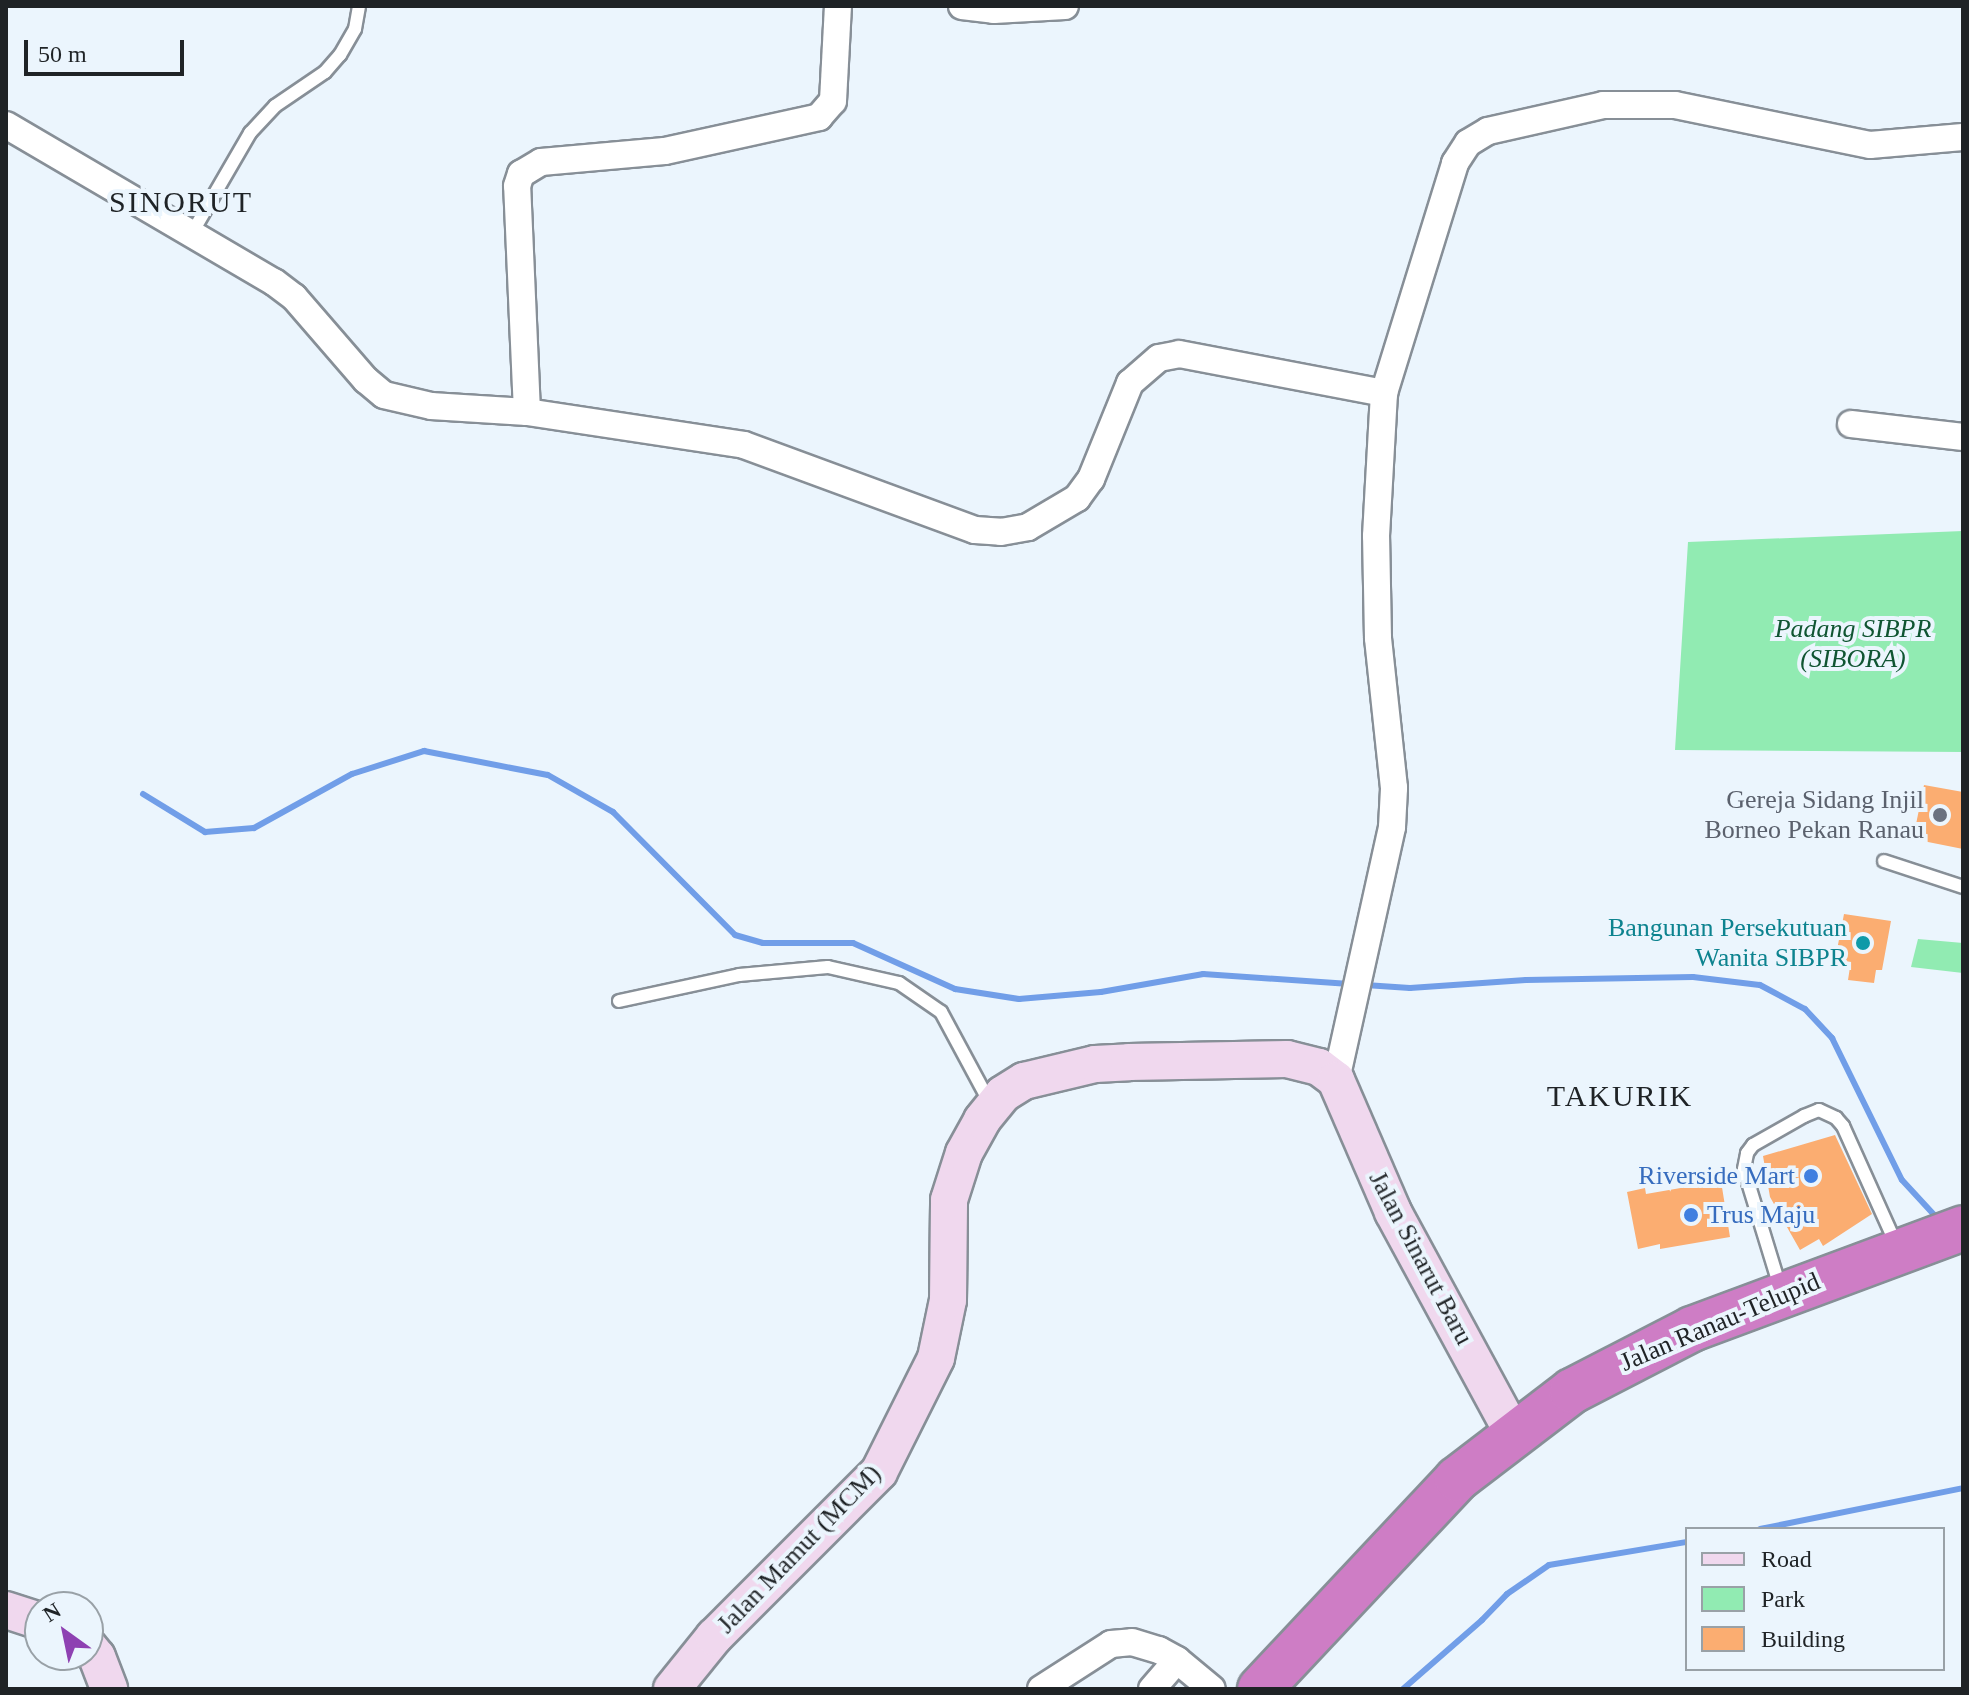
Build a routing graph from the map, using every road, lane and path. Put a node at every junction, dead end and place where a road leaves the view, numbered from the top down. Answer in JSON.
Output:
{"nodes":[{"id":1,"x":359,"y":6,"type":"edge"},
{"id":2,"x":838,"y":6,"type":"edge"},
{"id":3,"x":962,"y":6,"type":"edge"},
{"id":4,"x":1065,"y":6,"type":"edge"},
{"id":5,"x":6,"y":125,"type":"edge"},
{"id":6,"x":1963,"y":137,"type":"edge"},
{"id":7,"x":192,"y":233,"type":"junction"},
{"id":8,"x":1384,"y":393,"type":"junction"},
{"id":9,"x":527,"y":412,"type":"junction"},
{"id":10,"x":1851,"y":424,"type":"dead end"},
{"id":11,"x":1963,"y":437,"type":"edge"},
{"id":12,"x":1884,"y":861,"type":"dead end"},
{"id":13,"x":1963,"y":887,"type":"edge"},
{"id":14,"x":619,"y":1001,"type":"dead end"},
{"id":15,"x":1336,"y":1080,"type":"junction"},
{"id":16,"x":992,"y":1107,"type":"junction"},
{"id":17,"x":1963,"y":1228,"type":"edge"},
{"id":18,"x":1908,"y":1247,"type":"junction"},
{"id":19,"x":1782,"y":1294,"type":"junction"},
{"id":20,"x":1513,"y":1433,"type":"junction"},
{"id":21,"x":1177,"y":1660,"type":"junction"},
{"id":22,"x":672,"y":1689,"type":"edge"},
{"id":23,"x":1041,"y":1689,"type":"edge"},
{"id":24,"x":1152,"y":1689,"type":"edge"},
{"id":25,"x":1212,"y":1689,"type":"edge"},
{"id":26,"x":1260,"y":1689,"type":"edge"}],
"edges":[{"from":1,"to":7,"type":"lane"},
{"from":2,"to":9,"type":"street"},
{"from":3,"to":4,"type":"street"},
{"from":5,"to":7,"type":"street"},
{"from":6,"to":8,"type":"street"},
{"from":7,"to":9,"type":"street"},
{"from":8,"to":9,"type":"street"},
{"from":8,"to":15,"type":"street"},
{"from":10,"to":11,"type":"street"},
{"from":12,"to":13,"type":"lane"},
{"from":14,"to":16,"type":"lane"},
{"from":15,"to":16,"type":"street","name":"Jalan Mamut (MCM)"},
{"from":15,"to":20,"type":"street","name":"Jalan Sinarut Baru"},
{"from":16,"to":22,"type":"street","name":"Jalan Mamut (MCM)"},
{"from":17,"to":18,"type":"highway","name":"Jalan Ranau-Telupid"},
{"from":18,"to":19,"type":"highway","name":"Jalan Ranau-Telupid"},
{"from":18,"to":19,"type":"lane"},
{"from":19,"to":20,"type":"highway","name":"Jalan Ranau-Telupid"},
{"from":20,"to":26,"type":"highway","name":"Jalan Ranau-Telupid"},
{"from":21,"to":23,"type":"street"},
{"from":21,"to":24,"type":"street"},
{"from":21,"to":25,"type":"street"}]}
